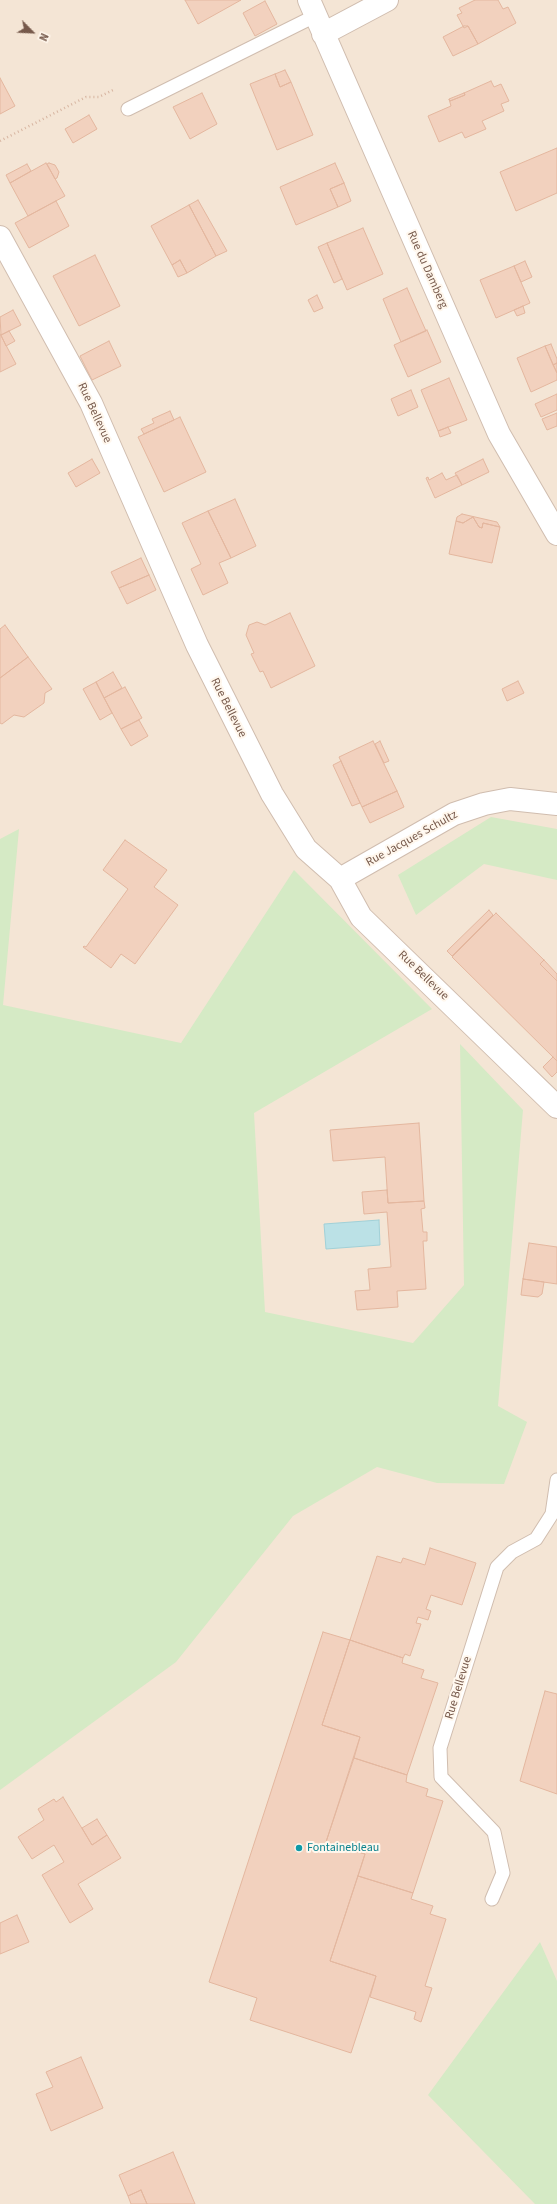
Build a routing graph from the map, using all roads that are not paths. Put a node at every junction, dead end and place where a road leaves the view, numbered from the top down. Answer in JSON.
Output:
{"nodes":[{"id":1,"x":387,"y":0,"type":"edge"},
{"id":2,"x":316,"y":17,"type":"edge"},
{"id":3,"x":128,"y":109,"type":"dead end"},
{"id":4,"x":0,"y":237,"type":"edge"},
{"id":5,"x":557,"y":534,"type":"edge"},
{"id":6,"x":557,"y":804,"type":"edge"},
{"id":7,"x":340,"y":879,"type":"junction"},
{"id":8,"x":557,"y":1107,"type":"edge"},
{"id":9,"x":557,"y":1480,"type":"edge"},
{"id":10,"x":492,"y":1899,"type":"dead end"}],
"edges":[{"from":1,"to":2,"type":"street"},
{"from":2,"to":3,"type":"lane"},
{"from":2,"to":5,"type":"street","name":"Rue du Damberg"},
{"from":4,"to":7,"type":"street","name":"Rue Bellevue"},
{"from":6,"to":7,"type":"street","name":"Rue Jacques Schultz"},
{"from":7,"to":8,"type":"street","name":"Rue Bellevue"},
{"from":9,"to":10,"type":"lane","name":"Rue Bellevue"}]}
